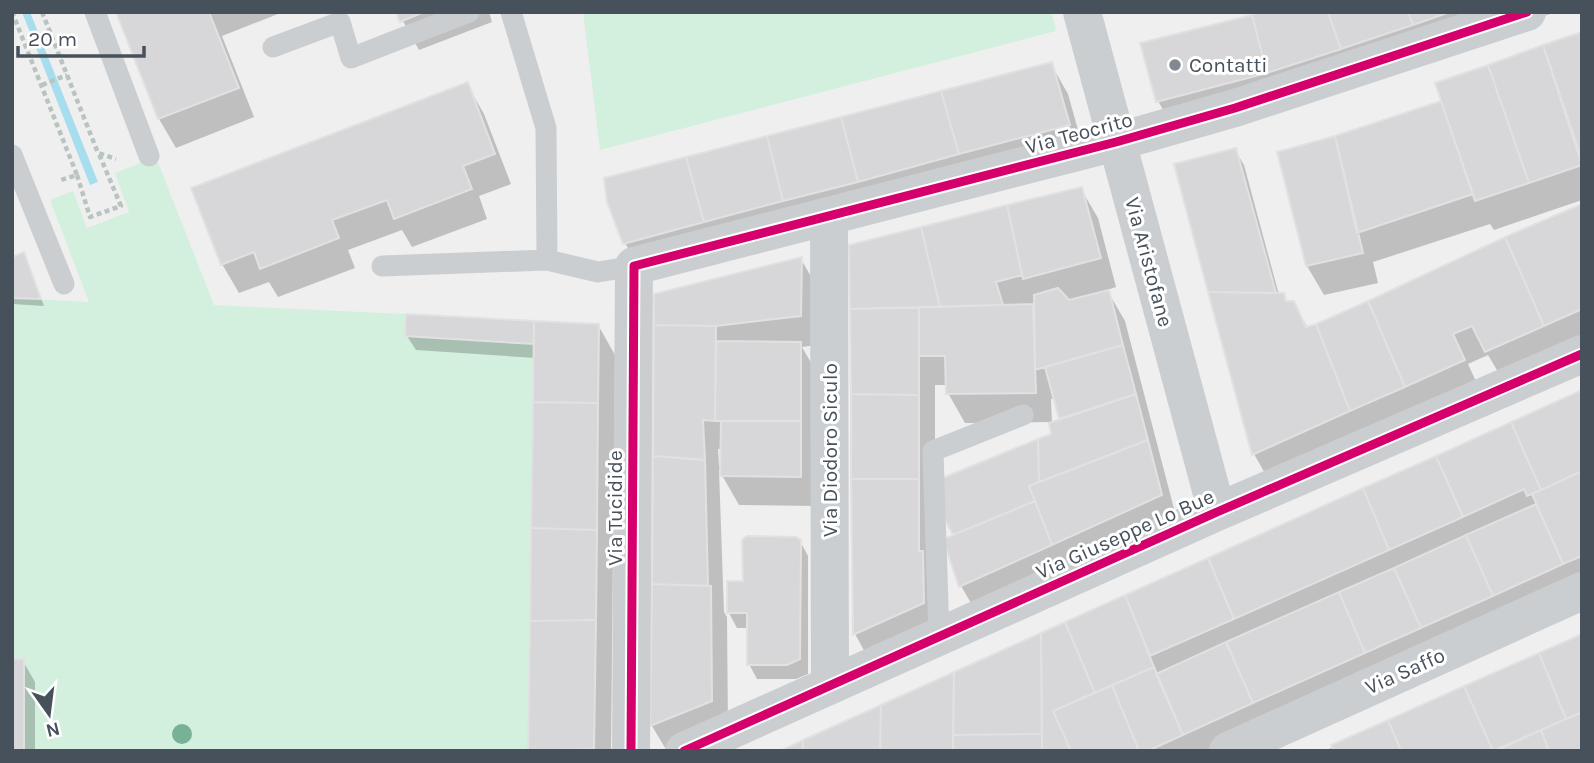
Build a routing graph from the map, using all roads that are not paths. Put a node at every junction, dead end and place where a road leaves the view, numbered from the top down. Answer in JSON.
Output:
{"nodes":[{"id":1,"x":95,"y":12,"type":"edge"},
{"id":2,"x":469,"y":12,"type":"edge"},
{"id":3,"x":511,"y":12,"type":"edge"},
{"id":4,"x":1082,"y":12,"type":"edge"},
{"id":5,"x":1527,"y":12,"type":"edge"},
{"id":6,"x":273,"y":47,"type":"dead end"},
{"id":7,"x":1116,"y":142,"type":"junction"},
{"id":8,"x":12,"y":155,"type":"edge"},
{"id":9,"x":149,"y":156,"type":"dead end"},
{"id":10,"x":23,"y":200,"type":"edge"},
{"id":11,"x":829,"y":216,"type":"junction"},
{"id":12,"x":547,"y":260,"type":"junction"},
{"id":13,"x":382,"y":266,"type":"dead end"},
{"id":14,"x":634,"y":266,"type":"junction"},
{"id":15,"x":64,"y":284,"type":"dead end"},
{"id":16,"x":1582,"y":354,"type":"edge"},
{"id":17,"x":1023,"y":415,"type":"dead end"},
{"id":18,"x":1217,"y":512,"type":"junction"},
{"id":19,"x":1582,"y":591,"type":"edge"},
{"id":20,"x":939,"y":636,"type":"junction"},
{"id":21,"x":830,"y":685,"type":"junction"},
{"id":22,"x":631,"y":751,"type":"edge"},
{"id":23,"x":684,"y":751,"type":"edge"},
{"id":24,"x":1228,"y":751,"type":"edge"}],
"edges":[{"from":1,"to":9,"type":"lane"},
{"from":2,"to":6,"type":"lane"},
{"from":3,"to":12,"type":"lane"},
{"from":4,"to":7,"type":"street","name":"Via Aristofane"},
{"from":5,"to":7,"type":"street","name":"Via Teocrito"},
{"from":7,"to":11,"type":"street","name":"Via Teocrito"},
{"from":7,"to":18,"type":"street","name":"Via Aristofane"},
{"from":8,"to":10,"type":"lane"},
{"from":10,"to":15,"type":"lane"},
{"from":11,"to":14,"type":"street","name":"Via Teocrito"},
{"from":11,"to":21,"type":"street","name":"Via Diodoro Siculo"},
{"from":12,"to":13,"type":"lane"},
{"from":12,"to":14,"type":"lane"},
{"from":14,"to":22,"type":"street","name":"Via Tucidide"},
{"from":16,"to":18,"type":"street","name":"Via Giuseppe Lo Bue"},
{"from":17,"to":20,"type":"lane"},
{"from":18,"to":20,"type":"street","name":"Via Giuseppe Lo Bue"},
{"from":19,"to":24,"type":"street","name":"Via Saffo"},
{"from":20,"to":21,"type":"street","name":"Via Giuseppe Lo Bue"},
{"from":21,"to":23,"type":"street","name":"Via Giuseppe Lo Bue"}]}
